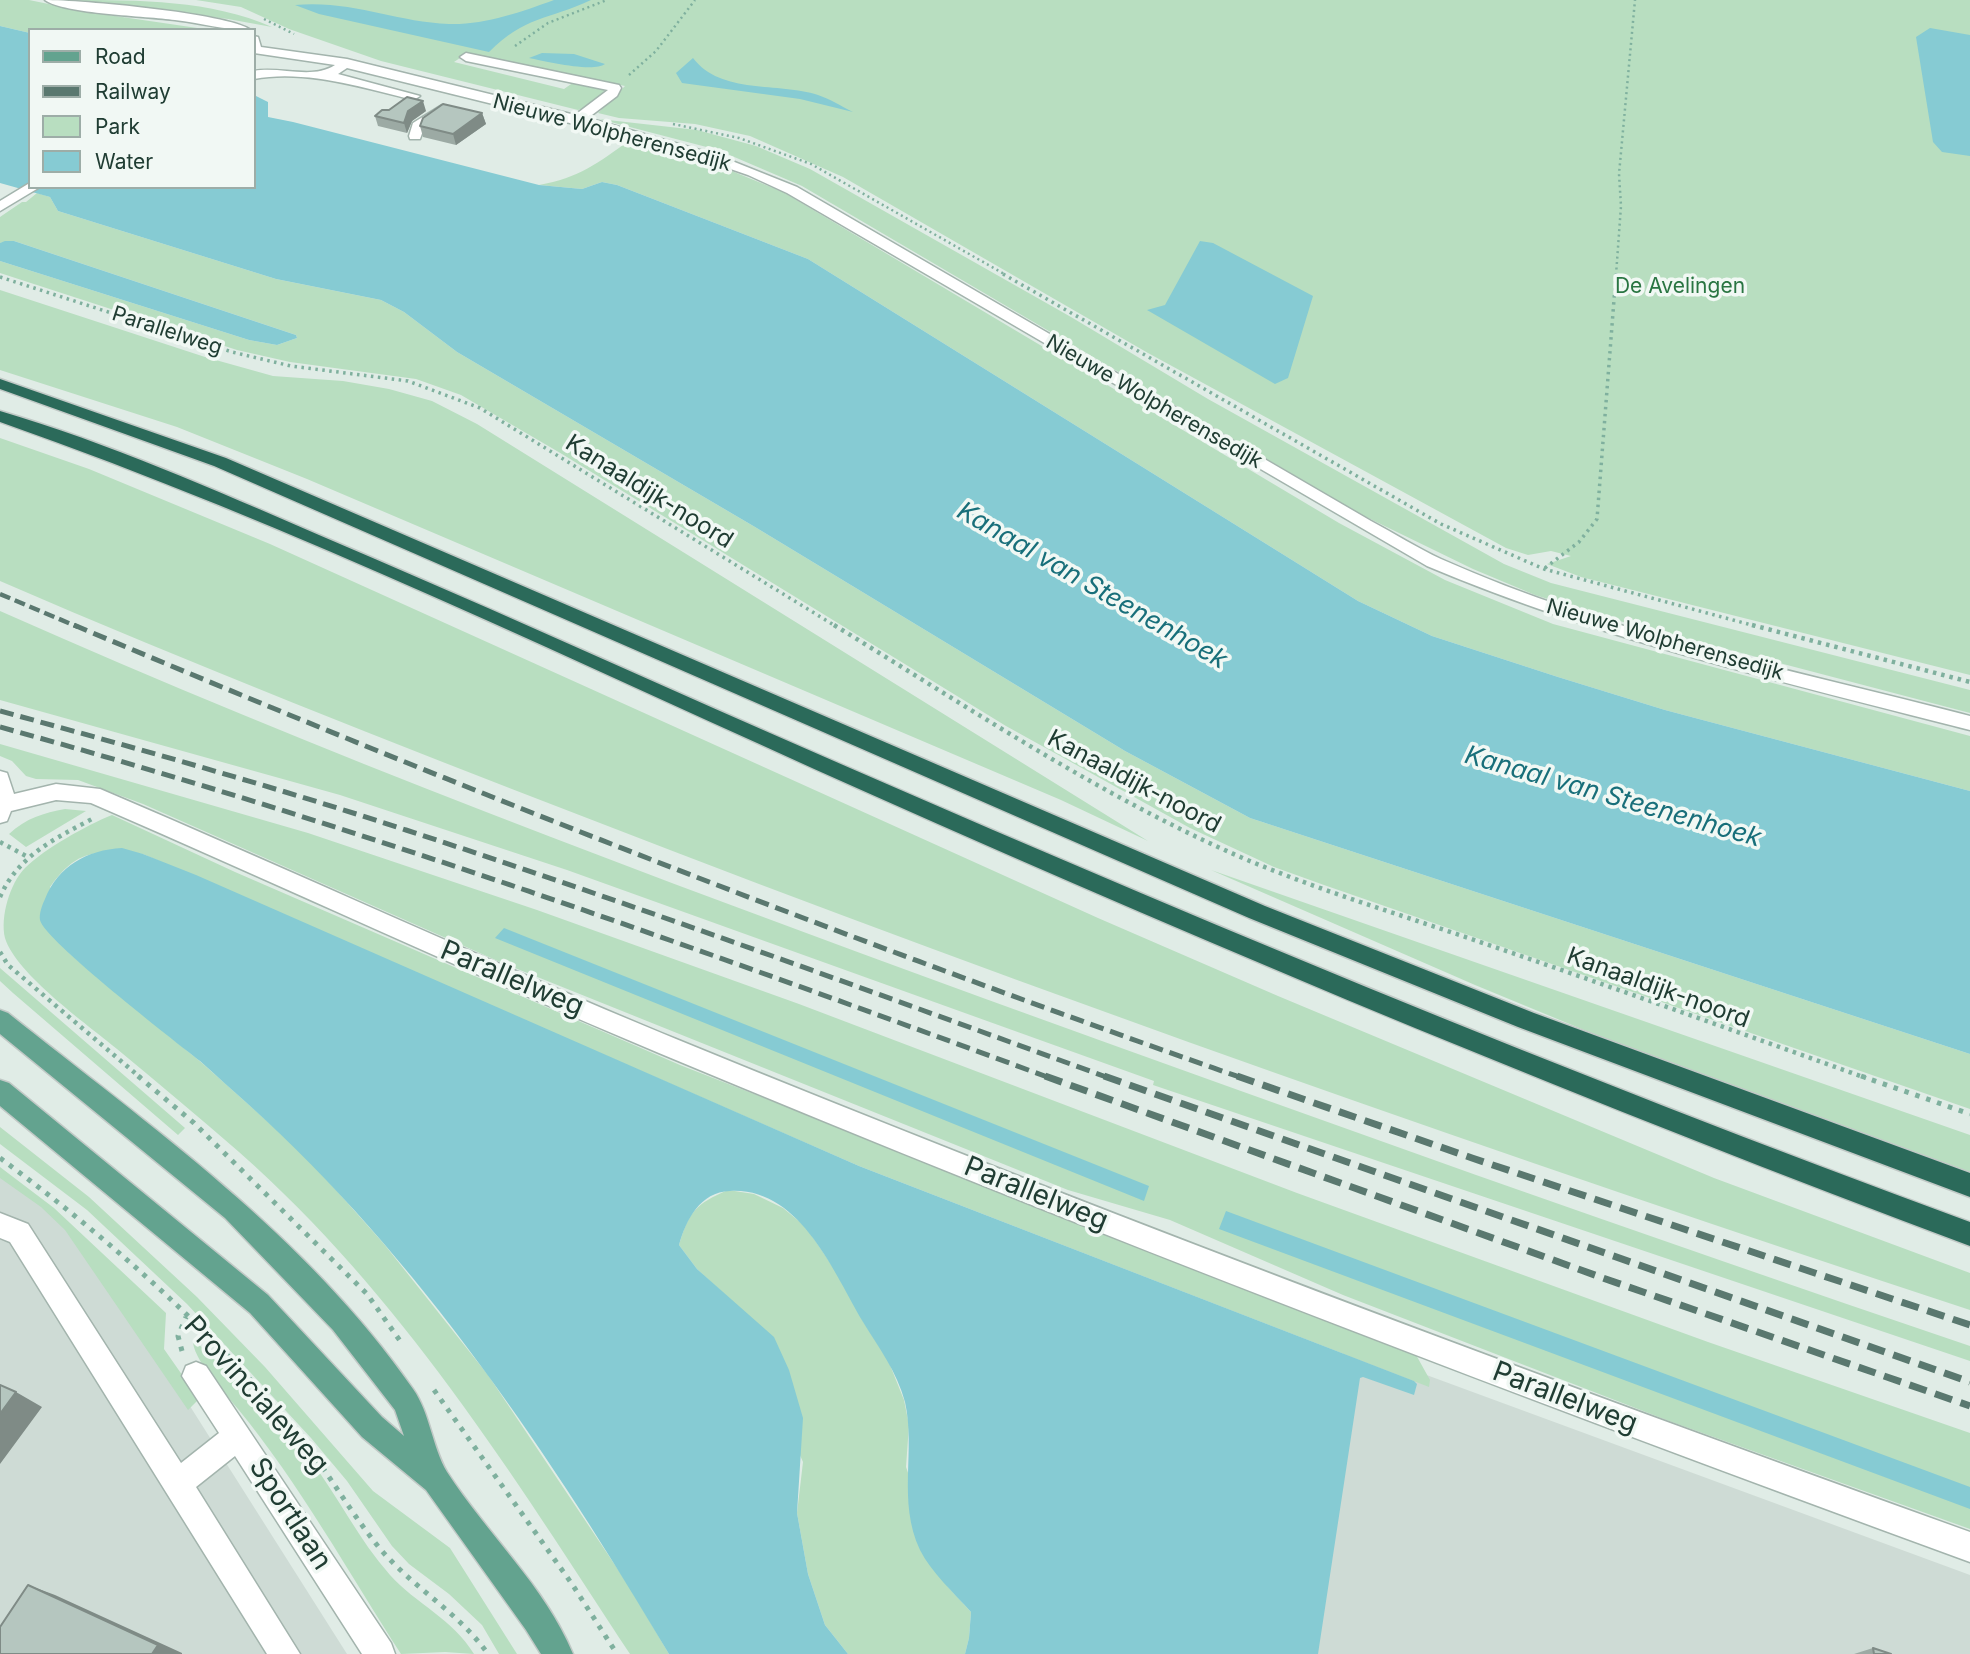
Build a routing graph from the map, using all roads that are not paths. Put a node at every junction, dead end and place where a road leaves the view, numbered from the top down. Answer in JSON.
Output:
{"nodes":[{"id":1,"x":51,"y":0,"type":"edge"},
{"id":2,"x":237,"y":28,"type":"edge"},
{"id":3,"x":256,"y":47,"type":"edge"},
{"id":4,"x":466,"y":57,"type":"dead end"},
{"id":5,"x":347,"y":63,"type":"junction"},
{"id":6,"x":256,"y":75,"type":"edge"},
{"id":7,"x":328,"y":75,"type":"junction"},
{"id":8,"x":431,"y":86,"type":"junction"},
{"id":9,"x":464,"y":94,"type":"junction"},
{"id":10,"x":416,"y":96,"type":"junction"},
{"id":11,"x":449,"y":104,"type":"junction"},
{"id":12,"x":396,"y":109,"type":"edge"},
{"id":13,"x":576,"y":121,"type":"junction"},
{"id":14,"x":525,"y":122,"type":"dead end"},
{"id":15,"x":415,"y":136,"type":"dead end"},
{"id":16,"x":30,"y":189,"type":"edge"},
{"id":17,"x":0,"y":207,"type":"edge"},
{"id":18,"x":0,"y":384,"type":"edge"},
{"id":19,"x":0,"y":416,"type":"edge"},
{"id":20,"x":1970,"y":723,"type":"edge"},
{"id":21,"x":0,"y":779,"type":"edge"},
{"id":22,"x":1,"y":809,"type":"edge"},
{"id":23,"x":0,"y":1020,"type":"edge"},
{"id":24,"x":0,"y":1091,"type":"edge"},
{"id":25,"x":1970,"y":1185,"type":"edge"},
{"id":26,"x":0,"y":1225,"type":"edge"},
{"id":27,"x":1970,"y":1234,"type":"edge"},
{"id":28,"x":196,"y":1376,"type":"dead end"},
{"id":29,"x":238,"y":1436,"type":"junction"},
{"id":30,"x":436,"y":1480,"type":"junction"},
{"id":31,"x":177,"y":1484,"type":"junction"},
{"id":32,"x":1970,"y":1547,"type":"edge"},
{"id":33,"x":285,"y":1654,"type":"edge"},
{"id":34,"x":380,"y":1654,"type":"edge"},
{"id":35,"x":558,"y":1654,"type":"edge"}],
"edges":[{"from":1,"to":2,"type":"street"},
{"from":3,"to":5,"type":"street","name":"Nieuwe Wolpherensedijk"},
{"from":4,"to":13,"type":"street"},
{"from":5,"to":7,"type":"street"},
{"from":5,"to":8,"type":"street","name":"Nieuwe Wolpherensedijk"},
{"from":6,"to":7,"type":"street","name":"Nieuwe Wolpherensedijk"},
{"from":7,"to":10,"type":"street","name":"Nieuwe Wolpherensedijk"},
{"from":8,"to":9,"type":"street","name":"Nieuwe Wolpherensedijk"},
{"from":8,"to":10,"type":"street"},
{"from":9,"to":11,"type":"street"},
{"from":9,"to":13,"type":"street","name":"Nieuwe Wolpherensedijk"},
{"from":10,"to":11,"type":"street","name":"Nieuwe Wolpherensedijk"},
{"from":10,"to":12,"type":"street"},
{"from":11,"to":14,"type":"street","name":"Nieuwe Wolpherensedijk"},
{"from":11,"to":15,"type":"street"},
{"from":13,"to":20,"type":"street","name":"Nieuwe Wolpherensedijk"},
{"from":16,"to":17,"type":"street"},
{"from":18,"to":25,"type":"highway"},
{"from":19,"to":27,"type":"highway"},
{"from":21,"to":22,"type":"street"},
{"from":22,"to":32,"type":"street","name":"Parallelweg"},
{"from":23,"to":30,"type":"main road"},
{"from":24,"to":30,"type":"main road"},
{"from":26,"to":31,"type":"street"},
{"from":28,"to":29,"type":"street","name":"Sportlaan"},
{"from":29,"to":31,"type":"street"},
{"from":29,"to":34,"type":"street","name":"Sportlaan"},
{"from":30,"to":35,"type":"main road"},
{"from":31,"to":33,"type":"street"}]}
